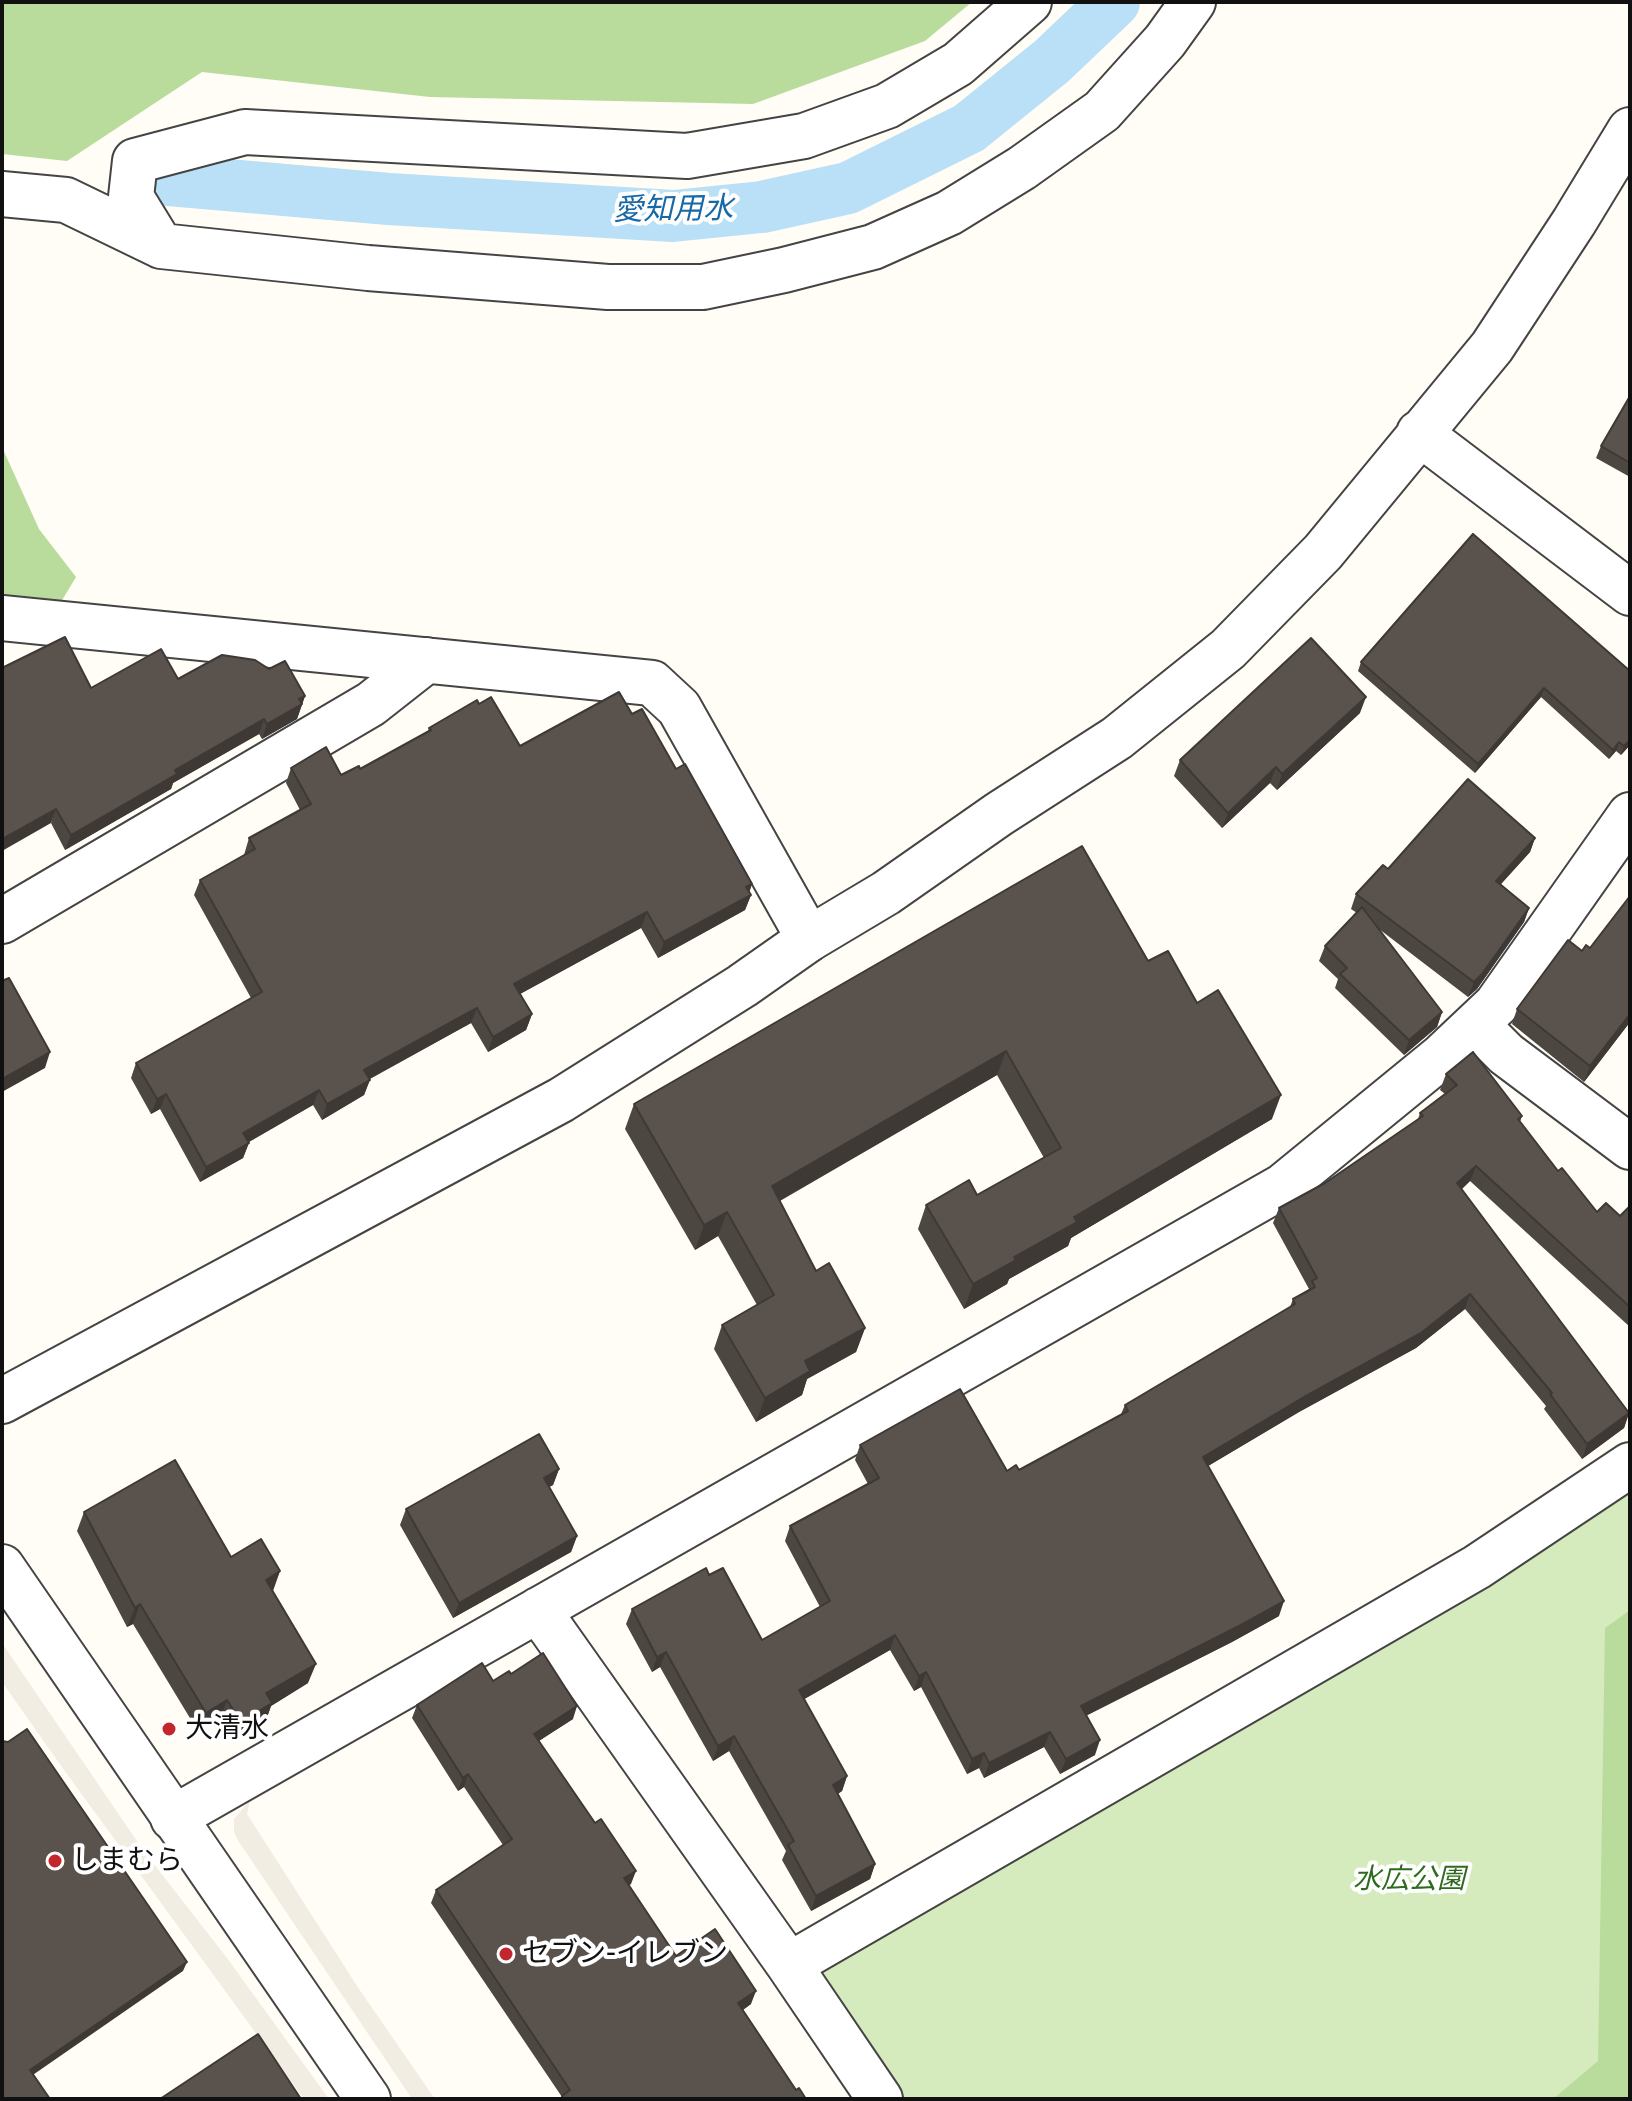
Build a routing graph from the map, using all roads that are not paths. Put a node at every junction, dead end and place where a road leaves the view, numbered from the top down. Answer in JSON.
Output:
{"nodes":[{"id":1,"x":1029,"y":2,"type":"edge"},
{"id":2,"x":1193,"y":2,"type":"edge"},
{"id":3,"x":1630,"y":130,"type":"edge"},
{"id":4,"x":2,"y":194,"type":"edge"},
{"id":5,"x":161,"y":246,"type":"junction"},
{"id":6,"x":1419,"y":433,"type":"junction"},
{"id":7,"x":1630,"y":593,"type":"edge"},
{"id":8,"x":2,"y":618,"type":"edge"},
{"id":9,"x":427,"y":660,"type":"junction"},
{"id":10,"x":1630,"y":815,"type":"edge"},
{"id":11,"x":2,"y":921,"type":"edge"},
{"id":12,"x":809,"y":939,"type":"junction"},
{"id":13,"x":1476,"y":1024,"type":"junction"},
{"id":14,"x":1630,"y":1147,"type":"edge"},
{"id":15,"x":2,"y":1401,"type":"edge"},
{"id":16,"x":1630,"y":1465,"type":"edge"},
{"id":17,"x":2,"y":1567,"type":"edge"},
{"id":18,"x":538,"y":1610,"type":"junction"},
{"id":19,"x":173,"y":1818,"type":"junction"},
{"id":20,"x":789,"y":1965,"type":"junction"},
{"id":21,"x":368,"y":2099,"type":"edge"},
{"id":22,"x":880,"y":2099,"type":"edge"}],
"edges":[{"from":1,"to":5,"type":"street"},
{"from":2,"to":5,"type":"street"},
{"from":3,"to":6,"type":"street"},
{"from":4,"to":5,"type":"street"},
{"from":6,"to":7,"type":"street"},
{"from":6,"to":12,"type":"street"},
{"from":8,"to":9,"type":"street"},
{"from":9,"to":11,"type":"street"},
{"from":9,"to":12,"type":"street"},
{"from":10,"to":13,"type":"street"},
{"from":12,"to":15,"type":"street"},
{"from":13,"to":14,"type":"street"},
{"from":13,"to":18,"type":"street"},
{"from":16,"to":20,"type":"street"},
{"from":17,"to":19,"type":"street"},
{"from":18,"to":19,"type":"street"},
{"from":18,"to":20,"type":"street"},
{"from":19,"to":21,"type":"street"},
{"from":20,"to":22,"type":"street"}]}
